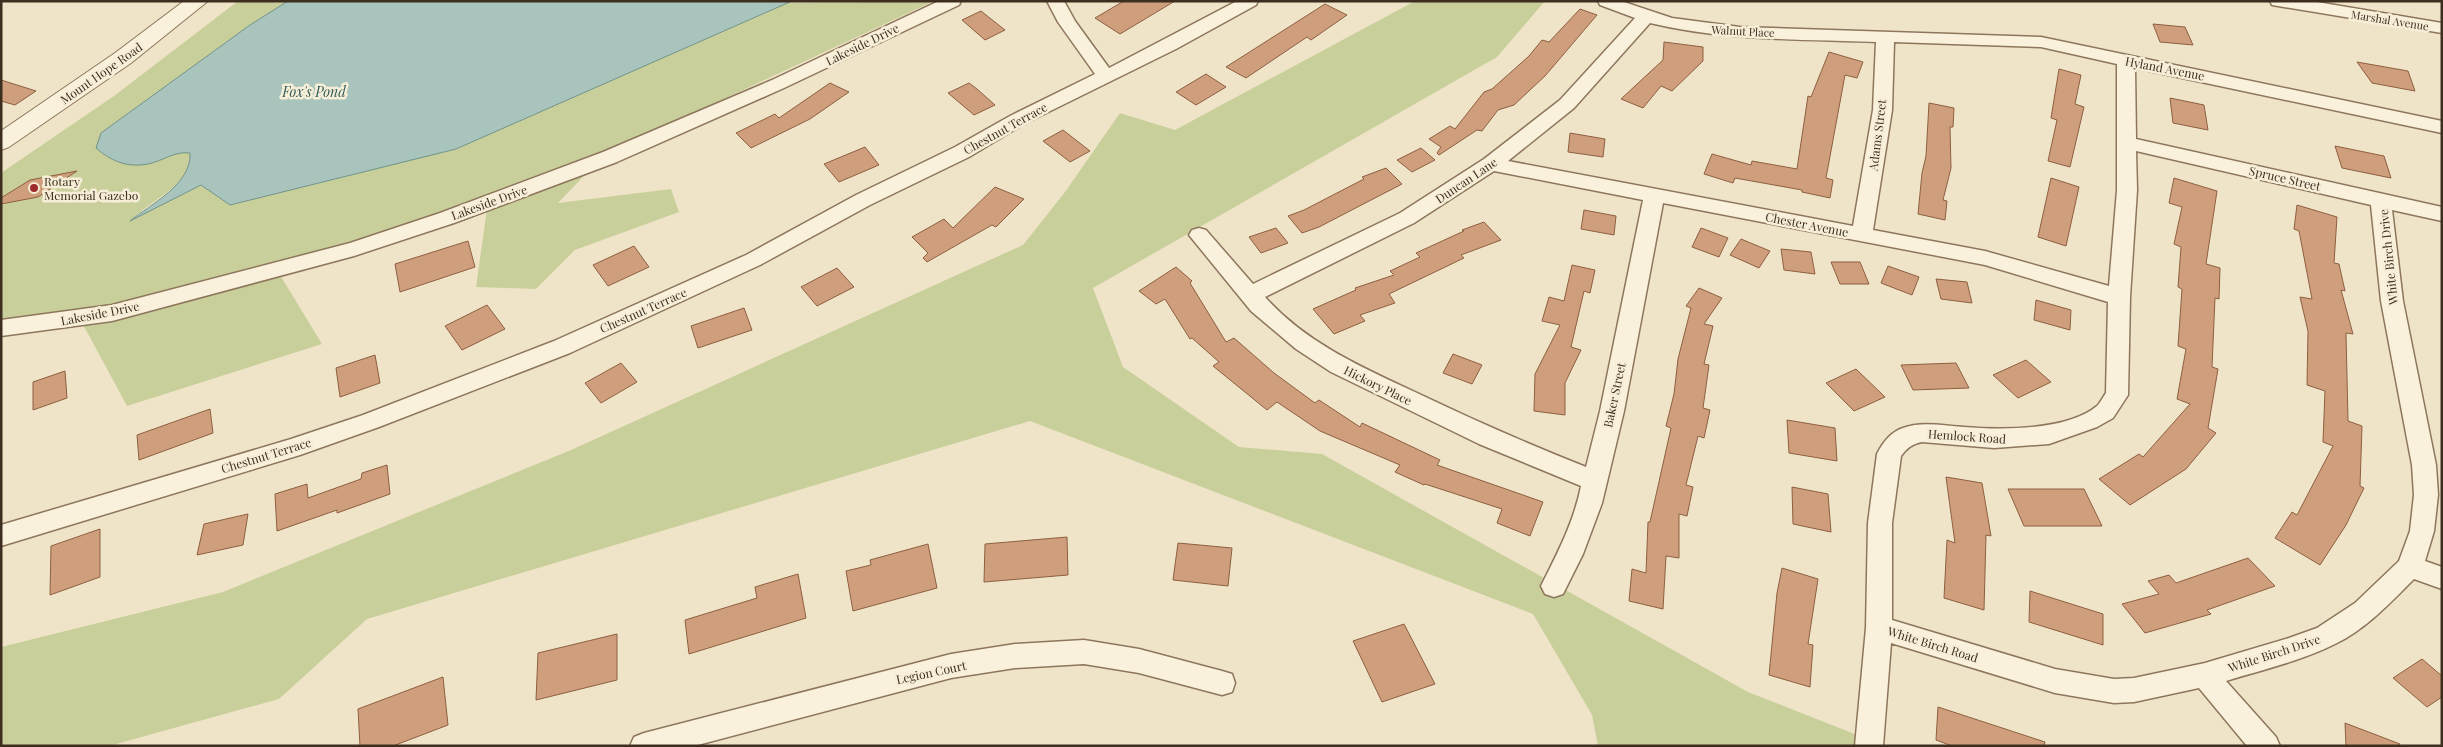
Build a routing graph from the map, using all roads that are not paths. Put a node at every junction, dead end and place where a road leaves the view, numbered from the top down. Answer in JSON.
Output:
{"nodes":[{"id":1,"x":198,"y":1,"type":"edge"},
{"id":2,"x":952,"y":1,"type":"edge"},
{"id":3,"x":1055,"y":1,"type":"edge"},
{"id":4,"x":1250,"y":1,"type":"edge"},
{"id":5,"x":1606,"y":1,"type":"edge"},
{"id":6,"x":2278,"y":1,"type":"edge"},
{"id":7,"x":1646,"y":17,"type":"junction"},
{"id":8,"x":2442,"y":28,"type":"edge"},
{"id":9,"x":1885,"y":36,"type":"junction"},
{"id":10,"x":2126,"y":61,"type":"junction"},
{"id":11,"x":1106,"y":76,"type":"junction"},
{"id":12,"x":2442,"y":127,"type":"edge"},
{"id":13,"x":1,"y":142,"type":"edge"},
{"id":14,"x":2128,"y":143,"type":"junction"},
{"id":15,"x":1491,"y":164,"type":"junction"},
{"id":16,"x":1654,"y":196,"type":"junction"},
{"id":17,"x":2381,"y":200,"type":"junction"},
{"id":18,"x":2442,"y":214,"type":"edge"},
{"id":19,"x":1862,"y":234,"type":"junction"},
{"id":20,"x":1199,"y":235,"type":"dead end"},
{"id":21,"x":1250,"y":295,"type":"junction"},
{"id":22,"x":2120,"y":297,"type":"junction"},
{"id":23,"x":1,"y":328,"type":"edge"},
{"id":24,"x":1594,"y":481,"type":"junction"},
{"id":25,"x":1,"y":536,"type":"edge"},
{"id":26,"x":2410,"y":567,"type":"junction"},
{"id":27,"x":2442,"y":578,"type":"edge"},
{"id":28,"x":1554,"y":586,"type":"dead end"},
{"id":29,"x":1879,"y":628,"type":"junction"},
{"id":30,"x":1986,"y":660,"type":"joint"},
{"id":31,"x":2205,"y":675,"type":"junction"},
{"id":32,"x":1222,"y":683,"type":"dead end"},
{"id":33,"x":644,"y":746,"type":"edge"},
{"id":34,"x":1869,"y":746,"type":"edge"},
{"id":35,"x":2266,"y":746,"type":"edge"}],
"edges":[{"from":1,"to":13,"type":"street","name":"Mount Hope Road"},
{"from":2,"to":23,"type":"street","name":"Lakeside Drive"},
{"from":3,"to":11,"type":"street"},
{"from":4,"to":11,"type":"street","name":"Chestnut Terrace"},
{"from":5,"to":7,"type":"street","name":"Walnut Place"},
{"from":6,"to":8,"type":"street","name":"Marshal Avenue"},
{"from":7,"to":9,"type":"street","name":"Walnut Place"},
{"from":7,"to":15,"type":"street","name":"Duncan Lane"},
{"from":9,"to":10,"type":"street","name":"Hyland Avenue"},
{"from":9,"to":19,"type":"street","name":"Adams Street"},
{"from":10,"to":12,"type":"street","name":"Hyland Avenue"},
{"from":10,"to":14,"type":"street","name":"Hemlock Road"},
{"from":11,"to":25,"type":"street","name":"Chestnut Terrace"},
{"from":14,"to":17,"type":"street","name":"Spruce Street"},
{"from":14,"to":22,"type":"street","name":"Hemlock Road"},
{"from":15,"to":16,"type":"street","name":"Chester Avenue"},
{"from":15,"to":21,"type":"street","name":"Duncan Lane"},
{"from":16,"to":19,"type":"street","name":"Chester Avenue"},
{"from":16,"to":24,"type":"street","name":"Baker Street"},
{"from":17,"to":18,"type":"street","name":"Spruce Street"},
{"from":17,"to":26,"type":"street","name":"White Birch Drive"},
{"from":19,"to":22,"type":"street","name":"Chester Avenue"},
{"from":20,"to":21,"type":"street","name":"Hickory Place"},
{"from":21,"to":24,"type":"street","name":"Hickory Place"},
{"from":22,"to":29,"type":"street","name":"Hemlock Road"},
{"from":24,"to":28,"type":"street","name":"Baker Street"},
{"from":26,"to":27,"type":"street"},
{"from":26,"to":31,"type":"street","name":"White Birch Drive"},
{"from":29,"to":30,"type":"street","name":"White Birch Road"},
{"from":29,"to":34,"type":"street","name":"Hemlock Road"},
{"from":30,"to":31,"type":"street","name":"White Birch Drive"},
{"from":31,"to":35,"type":"street"},
{"from":32,"to":33,"type":"street","name":"Legion Court"}]}
